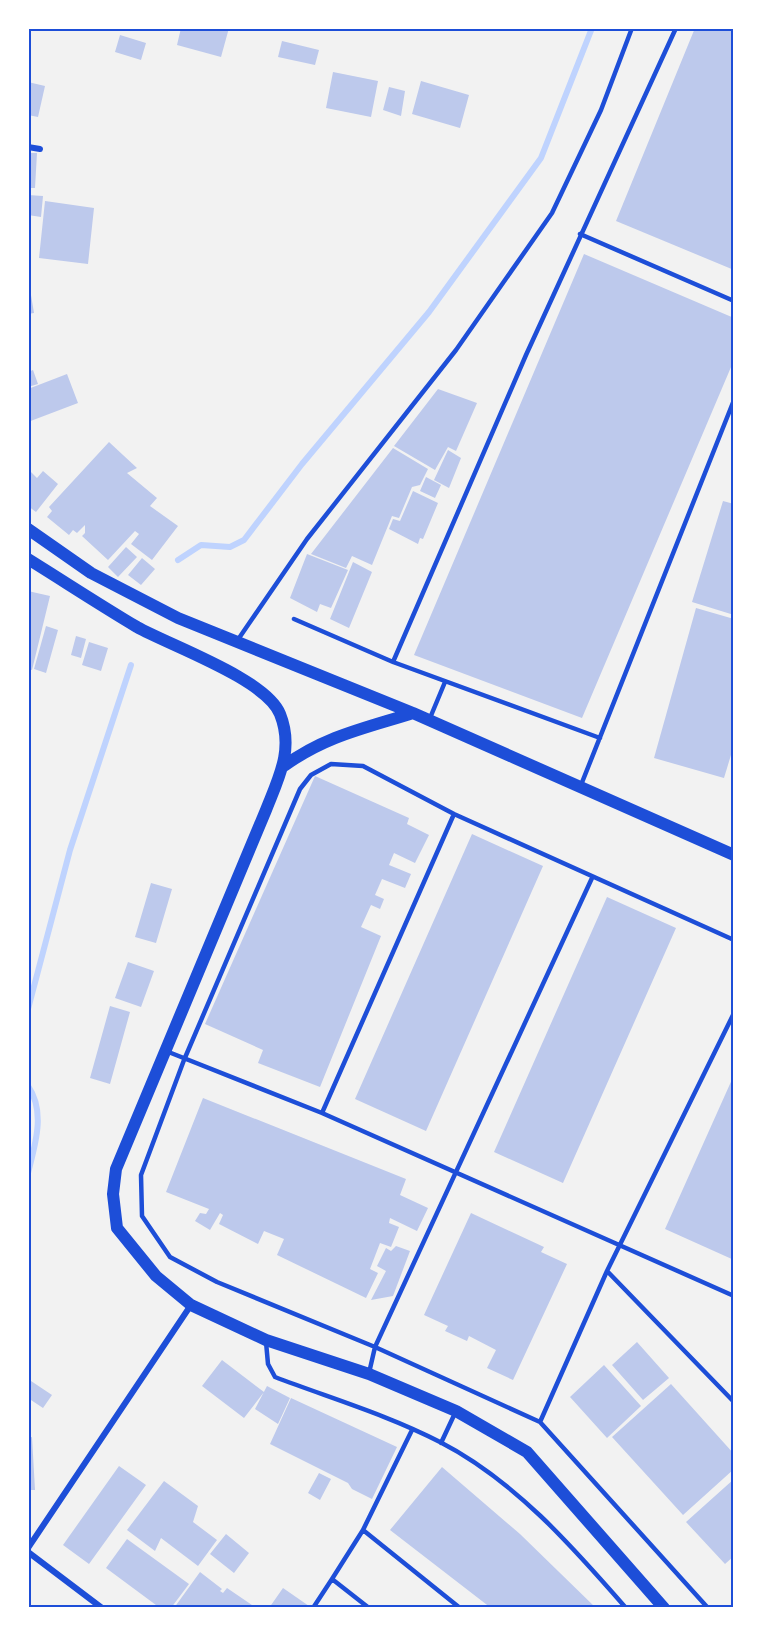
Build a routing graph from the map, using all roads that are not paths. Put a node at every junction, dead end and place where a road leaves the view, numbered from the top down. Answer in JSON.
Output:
{"nodes":[{"id":1,"x":632,"y":28,"type":"edge"},
{"id":2,"x":676,"y":28,"type":"edge"},
{"id":3,"x":28,"y":147,"type":"edge"},
{"id":4,"x":40,"y":149,"type":"dead end"},
{"id":5,"x":580,"y":234,"type":"junction"},
{"id":6,"x":734,"y":301,"type":"edge"},
{"id":7,"x":734,"y":400,"type":"edge"},
{"id":8,"x":28,"y":529,"type":"edge"},
{"id":9,"x":28,"y":559,"type":"edge"},
{"id":10,"x":83,"y":567,"type":"junction"},
{"id":11,"x":72,"y":586,"type":"junction"},
{"id":12,"x":294,"y":619,"type":"dead end"},
{"id":13,"x":235,"y":643,"type":"junction"},
{"id":14,"x":393,"y":662,"type":"junction"},
{"id":15,"x":446,"y":682,"type":"junction"},
{"id":16,"x":413,"y":713,"type":"junction"},
{"id":17,"x":429,"y":720,"type":"junction"},
{"id":18,"x":600,"y":738,"type":"junction"},
{"id":19,"x":284,"y":766,"type":"junction"},
{"id":20,"x":580,"y":788,"type":"junction"},
{"id":21,"x":454,"y":814,"type":"junction"},
{"id":22,"x":734,"y":855,"type":"edge"},
{"id":23,"x":592,"y":878,"type":"junction"},
{"id":24,"x":734,"y":940,"type":"edge"},
{"id":25,"x":734,"y":1013,"type":"edge"},
{"id":26,"x":165,"y":1051,"type":"junction"},
{"id":27,"x":184,"y":1060,"type":"junction"},
{"id":28,"x":322,"y":1113,"type":"junction"},
{"id":29,"x":456,"y":1173,"type":"junction"},
{"id":30,"x":620,"y":1246,"type":"junction"},
{"id":31,"x":607,"y":1271,"type":"junction"},
{"id":32,"x":734,"y":1296,"type":"edge"},
{"id":33,"x":191,"y":1305,"type":"junction"},
{"id":34,"x":266,"y":1340,"type":"junction"},
{"id":35,"x":375,"y":1347,"type":"junction"},
{"id":36,"x":369,"y":1374,"type":"junction"},
{"id":37,"x":734,"y":1402,"type":"edge"},
{"id":38,"x":456,"y":1411,"type":"junction"},
{"id":39,"x":540,"y":1422,"type":"junction"},
{"id":40,"x":412,"y":1430,"type":"junction"},
{"id":41,"x":441,"y":1443,"type":"junction"},
{"id":42,"x":363,"y":1530,"type":"junction"},
{"id":43,"x":28,"y":1550,"type":"edge"},
{"id":44,"x":332,"y":1579,"type":"junction"},
{"id":45,"x":102,"y":1608,"type":"edge"},
{"id":46,"x":313,"y":1608,"type":"edge"},
{"id":47,"x":369,"y":1608,"type":"edge"},
{"id":48,"x":460,"y":1608,"type":"edge"},
{"id":49,"x":626,"y":1608,"type":"edge"},
{"id":50,"x":664,"y":1608,"type":"edge"},
{"id":51,"x":708,"y":1608,"type":"edge"}],
"edges":[{"from":1,"to":13,"type":"lane"},
{"from":2,"to":5,"type":"lane"},
{"from":3,"to":4,"type":"street"},
{"from":5,"to":6,"type":"lane"},
{"from":5,"to":14,"type":"lane"},
{"from":7,"to":18,"type":"lane"},
{"from":8,"to":10,"type":"main road"},
{"from":9,"to":11,"type":"main road"},
{"from":10,"to":11,"type":"main road"},
{"from":10,"to":13,"type":"main road"},
{"from":11,"to":19,"type":"main road"},
{"from":12,"to":14,"type":"lane"},
{"from":13,"to":16,"type":"main road"},
{"from":14,"to":15,"type":"lane"},
{"from":15,"to":17,"type":"lane"},
{"from":15,"to":18,"type":"lane"},
{"from":16,"to":17,"type":"main road"},
{"from":16,"to":19,"type":"main road"},
{"from":17,"to":20,"type":"main road"},
{"from":18,"to":20,"type":"lane"},
{"from":19,"to":26,"type":"main road"},
{"from":20,"to":22,"type":"main road"},
{"from":21,"to":23,"type":"lane"},
{"from":21,"to":27,"type":"lane"},
{"from":21,"to":28,"type":"lane"},
{"from":23,"to":24,"type":"lane"},
{"from":23,"to":29,"type":"lane"},
{"from":25,"to":30,"type":"lane"},
{"from":26,"to":27,"type":"lane"},
{"from":26,"to":33,"type":"main road"},
{"from":27,"to":28,"type":"lane"},
{"from":27,"to":35,"type":"lane"},
{"from":28,"to":29,"type":"lane"},
{"from":29,"to":30,"type":"lane"},
{"from":29,"to":35,"type":"lane"},
{"from":30,"to":31,"type":"lane"},
{"from":30,"to":32,"type":"lane"},
{"from":31,"to":37,"type":"lane"},
{"from":31,"to":39,"type":"lane"},
{"from":33,"to":34,"type":"main road"},
{"from":33,"to":43,"type":"street"},
{"from":34,"to":36,"type":"main road"},
{"from":34,"to":40,"type":"lane"},
{"from":35,"to":36,"type":"lane"},
{"from":35,"to":39,"type":"lane"},
{"from":36,"to":38,"type":"main road"},
{"from":38,"to":41,"type":"lane"},
{"from":38,"to":50,"type":"main road"},
{"from":39,"to":51,"type":"lane"},
{"from":40,"to":41,"type":"lane"},
{"from":40,"to":42,"type":"lane"},
{"from":41,"to":49,"type":"lane"},
{"from":42,"to":44,"type":"lane"},
{"from":42,"to":48,"type":"lane"},
{"from":43,"to":45,"type":"street"},
{"from":44,"to":46,"type":"lane"},
{"from":44,"to":47,"type":"lane"}]}
